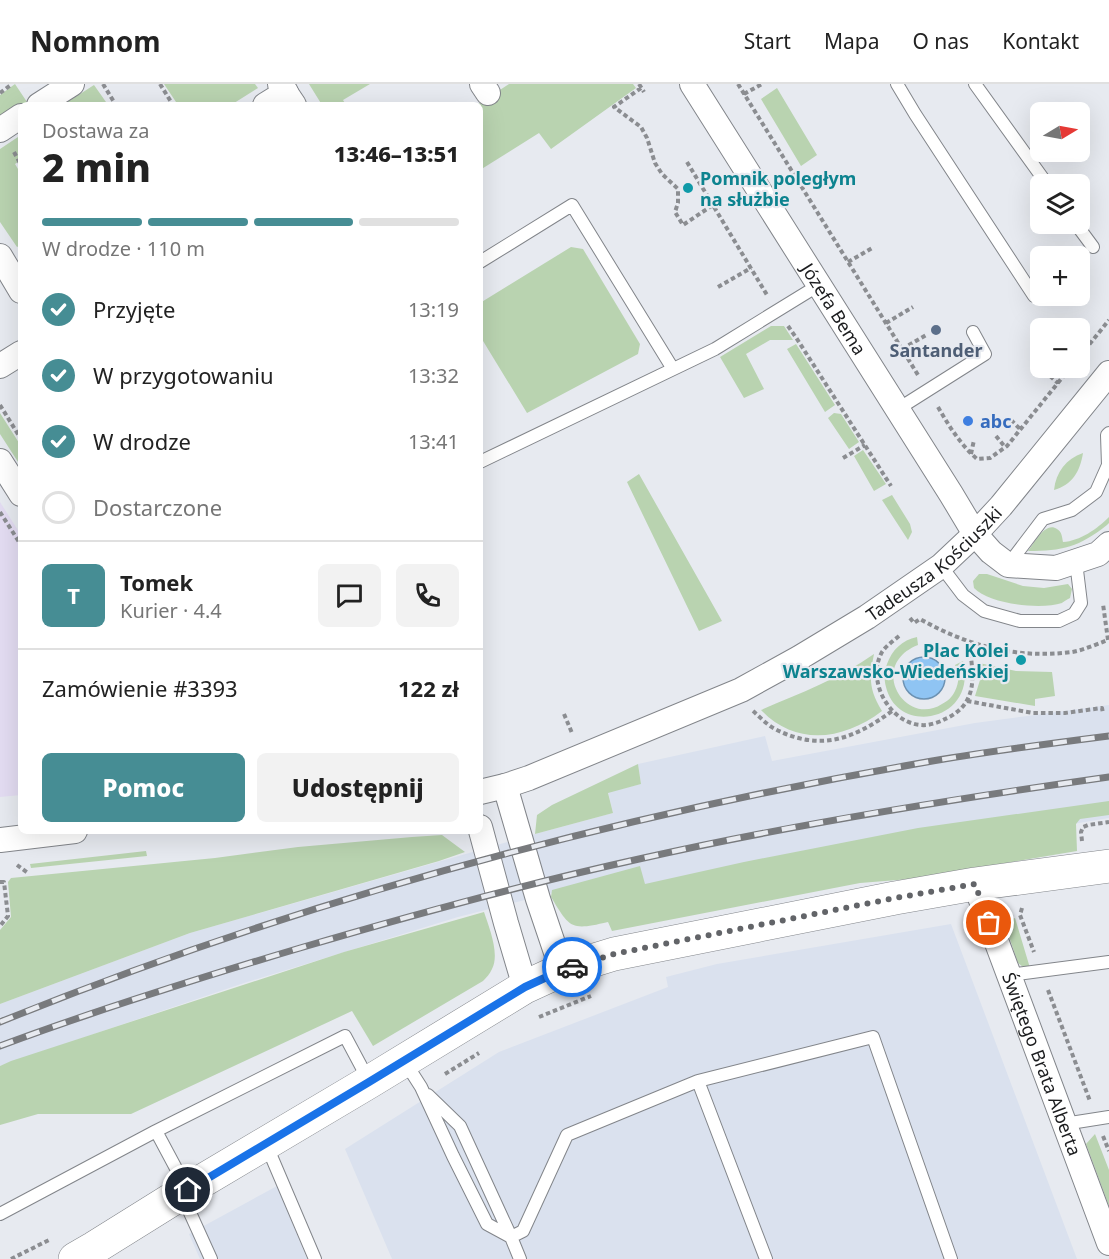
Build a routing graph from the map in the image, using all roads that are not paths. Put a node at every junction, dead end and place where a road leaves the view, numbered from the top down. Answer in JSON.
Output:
{"nodes":[{"id":1,"x":72,"y":84,"type":"edge"},
{"id":2,"x":692,"y":84,"type":"edge"},
{"id":3,"x":897,"y":84,"type":"edge"},
{"id":4,"x":975,"y":84,"type":"edge"},
{"id":5,"x":287,"y":94,"type":"edge"},
{"id":6,"x":44,"y":102,"type":"edge"},
{"id":7,"x":271,"y":102,"type":"edge"},
{"id":8,"x":18,"y":118,"type":"edge"},
{"id":9,"x":0,"y":130,"type":"edge"},
{"id":10,"x":1040,"y":174,"type":"edge"},
{"id":11,"x":1084,"y":234,"type":"edge"},
{"id":12,"x":1094,"y":247,"type":"dead end"},
{"id":13,"x":483,"y":260,"type":"edge"},
{"id":14,"x":10,"y":262,"type":"edge"},
{"id":15,"x":18,"y":283,"type":"edge"},
{"id":16,"x":819,"y":285,"type":"junction"},
{"id":17,"x":1030,"y":290,"type":"edge"},
{"id":18,"x":973,"y":332,"type":"dead end"},
{"id":19,"x":18,"y":355,"type":"edge"},
{"id":20,"x":0,"y":366,"type":"edge"},
{"id":21,"x":673,"y":369,"type":"junction"},
{"id":22,"x":1109,"y":373,"type":"edge"},
{"id":23,"x":898,"y":409,"type":"junction"},
{"id":24,"x":1109,"y":433,"type":"edge"},
{"id":25,"x":0,"y":461,"type":"edge"},
{"id":26,"x":483,"y":461,"type":"edge"},
{"id":27,"x":18,"y":489,"type":"edge"},
{"id":28,"x":975,"y":534,"type":"junction"},
{"id":29,"x":1109,"y":544,"type":"edge"},
{"id":30,"x":1076,"y":562,"type":"junction"},
{"id":31,"x":1008,"y":565,"type":"junction"},
{"id":32,"x":941,"y":566,"type":"junction"},
{"id":33,"x":505,"y":786,"type":"junction"},
{"id":34,"x":483,"y":791,"type":"edge"},
{"id":35,"x":50,"y":834,"type":"edge"},
{"id":36,"x":482,"y":834,"type":"edge"},
{"id":37,"x":0,"y":840,"type":"edge"},
{"id":38,"x":1109,"y":866,"type":"edge"},
{"id":39,"x":975,"y":884,"type":"junction"},
{"id":40,"x":1109,"y":962,"type":"edge"},
{"id":41,"x":562,"y":970,"type":"junction"},
{"id":42,"x":1009,"y":975,"type":"junction"},
{"id":43,"x":525,"y":987,"type":"junction"},
{"id":44,"x":416,"y":1079,"type":"junction"},
{"id":45,"x":698,"y":1081,"type":"junction"},
{"id":46,"x":369,"y":1082,"type":"junction"},
{"id":47,"x":1103,"y":1118,"type":"edge"},
{"id":48,"x":1064,"y":1124,"type":"junction"},
{"id":49,"x":156,"y":1131,"type":"junction"},
{"id":50,"x":266,"y":1143,"type":"junction"},
{"id":51,"x":184,"y":1192,"type":"junction"},
{"id":52,"x":0,"y":1214,"type":"edge"},
{"id":53,"x":511,"y":1237,"type":"junction"},
{"id":54,"x":1109,"y":1243,"type":"edge"},
{"id":55,"x":89,"y":1255,"type":"edge"},
{"id":56,"x":211,"y":1259,"type":"edge"},
{"id":57,"x":315,"y":1259,"type":"edge"},
{"id":58,"x":520,"y":1259,"type":"edge"},
{"id":59,"x":766,"y":1259,"type":"edge"},
{"id":60,"x":951,"y":1259,"type":"edge"}],
"edges":[{"from":1,"to":6,"type":"street"},
{"from":2,"to":16,"type":"street","name":"Józefa Bema"},
{"from":3,"to":17,"type":"lane"},
{"from":4,"to":10,"type":"lane"},
{"from":5,"to":7,"type":"street"},
{"from":8,"to":9,"type":"street"},
{"from":11,"to":12,"type":"lane"},
{"from":13,"to":21,"type":"lane"},
{"from":14,"to":15,"type":"street"},
{"from":16,"to":21,"type":"lane"},
{"from":16,"to":23,"type":"street","name":"Józefa Bema"},
{"from":18,"to":23,"type":"lane"},
{"from":19,"to":20,"type":"street"},
{"from":21,"to":26,"type":"lane"},
{"from":22,"to":28,"type":"street","name":"Tadeusza Kościuszki"},
{"from":23,"to":28,"type":"street","name":"Józefa Bema"},
{"from":24,"to":31,"type":"lane"},
{"from":25,"to":27,"type":"street"},
{"from":28,"to":31,"type":"street"},
{"from":28,"to":32,"type":"street","name":"Tadeusza Kościuszki"},
{"from":29,"to":30,"type":"street"},
{"from":30,"to":31,"type":"street"},
{"from":30,"to":32,"type":"lane"},
{"from":32,"to":33,"type":"street","name":"Tadeusza Kościuszki"},
{"from":33,"to":34,"type":"street","name":"Tadeusza Kościuszki"},
{"from":33,"to":41,"type":"street"},
{"from":35,"to":37,"type":"street"},
{"from":36,"to":43,"type":"street"},
{"from":38,"to":39,"type":"street"},
{"from":39,"to":41,"type":"street"},
{"from":39,"to":42,"type":"street","name":"Świętego Brata Alberta"},
{"from":40,"to":42,"type":"lane"},
{"from":41,"to":43,"type":"street"},
{"from":42,"to":48,"type":"street","name":"Świętego Brata Alberta"},
{"from":43,"to":44,"type":"street"},
{"from":44,"to":46,"type":"street"},
{"from":44,"to":53,"type":"lane"},
{"from":44,"to":53,"type":"lane"},
{"from":45,"to":53,"type":"lane"},
{"from":45,"to":59,"type":"lane"},
{"from":45,"to":60,"type":"lane"},
{"from":46,"to":49,"type":"lane"},
{"from":46,"to":50,"type":"street"},
{"from":47,"to":48,"type":"lane"},
{"from":48,"to":54,"type":"street","name":"Świętego Brata Alberta"},
{"from":49,"to":51,"type":"lane"},
{"from":49,"to":52,"type":"lane"},
{"from":50,"to":51,"type":"street"},
{"from":50,"to":57,"type":"lane"},
{"from":51,"to":55,"type":"street"},
{"from":51,"to":56,"type":"lane"},
{"from":53,"to":58,"type":"lane"}]}
